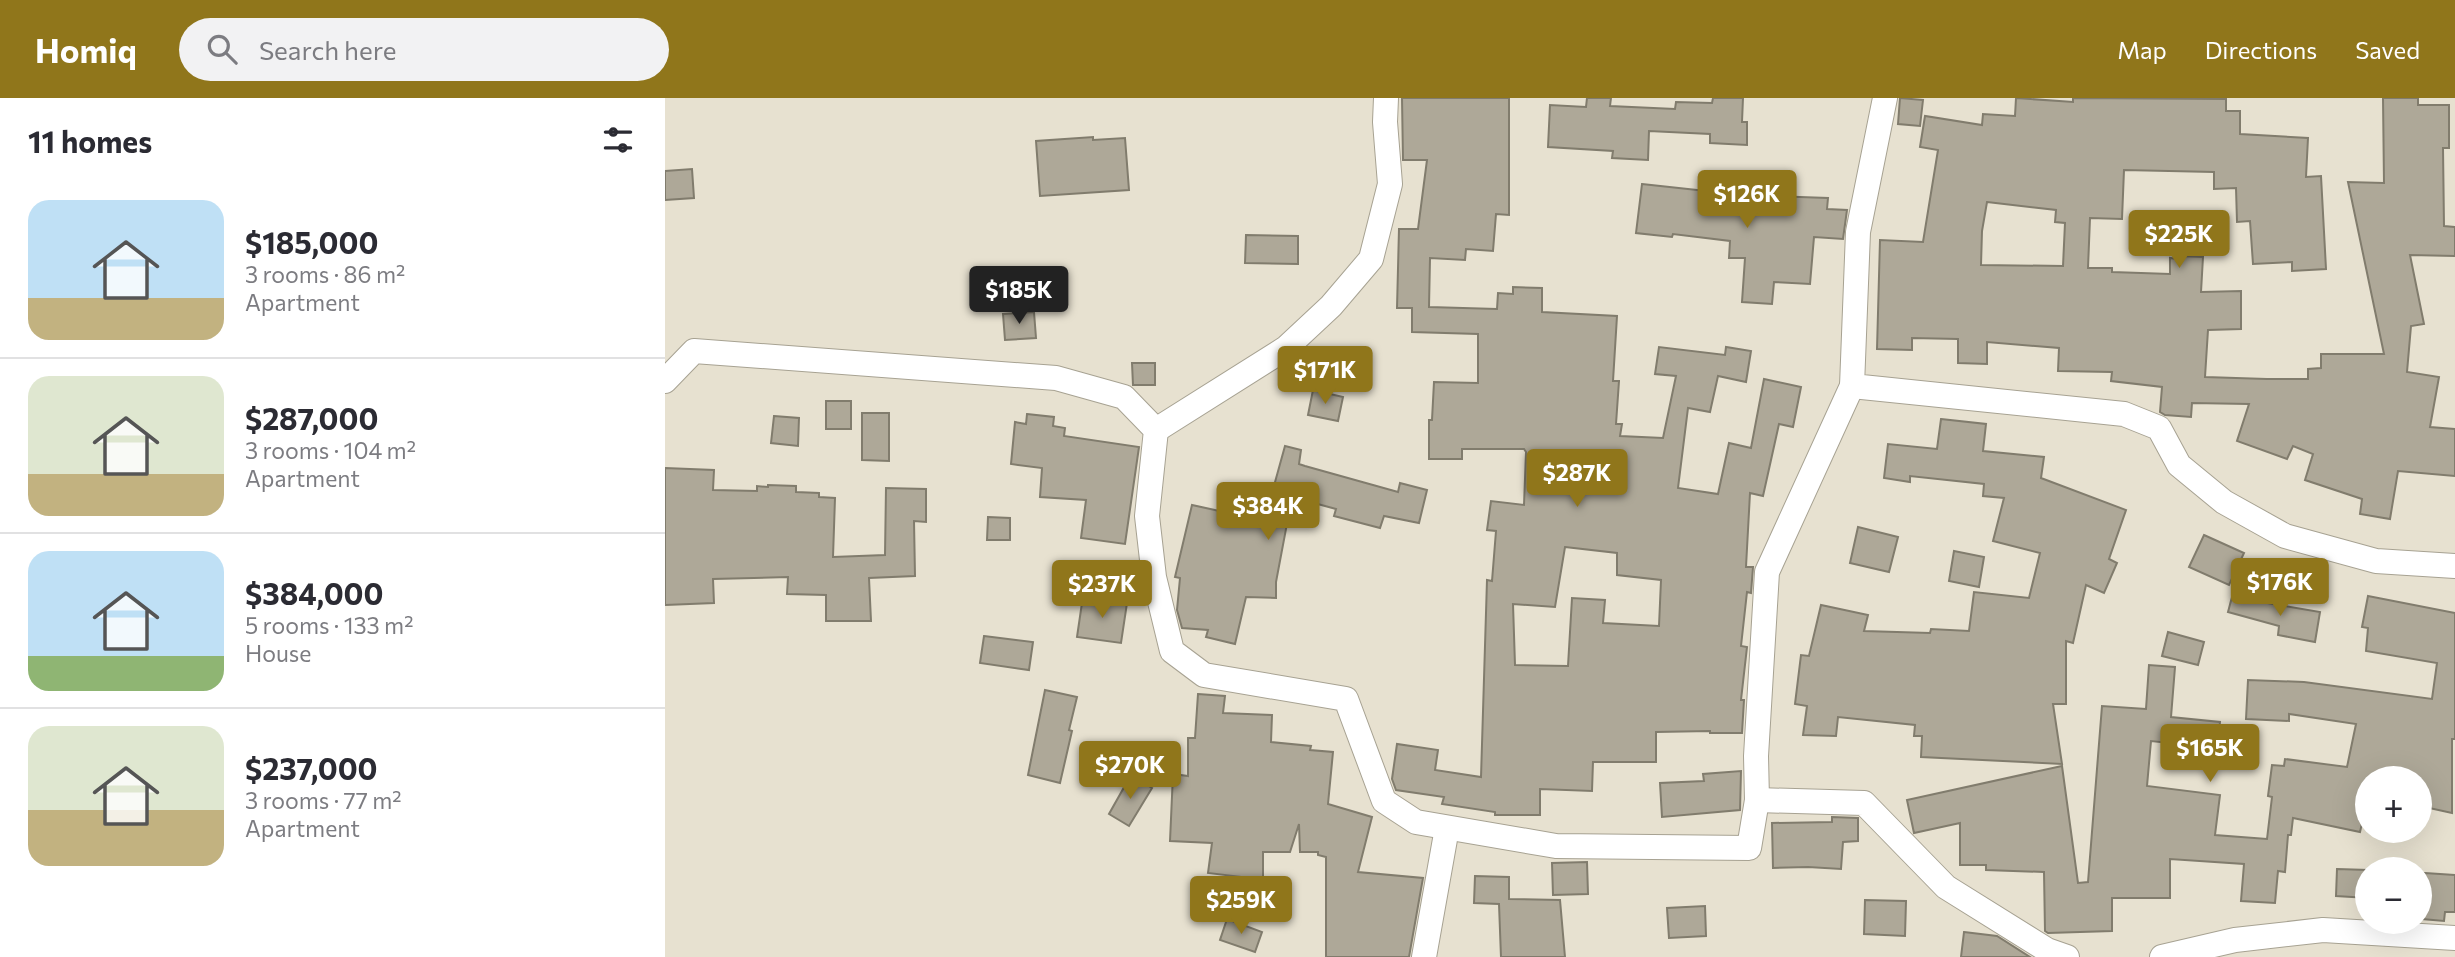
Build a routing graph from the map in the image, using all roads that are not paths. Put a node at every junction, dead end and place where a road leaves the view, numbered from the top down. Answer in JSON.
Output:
{"nodes":[{"id":1,"x":1386,"y":98,"type":"edge"},
{"id":2,"x":1885,"y":98,"type":"edge"},
{"id":3,"x":665,"y":381,"type":"edge"},
{"id":4,"x":1852,"y":386,"type":"junction"},
{"id":5,"x":1156,"y":430,"type":"junction"},
{"id":6,"x":2455,"y":566,"type":"edge"},
{"id":7,"x":1757,"y":800,"type":"junction"},
{"id":8,"x":1447,"y":828,"type":"junction"},
{"id":9,"x":2455,"y":938,"type":"edge"},
{"id":10,"x":1424,"y":957,"type":"edge"},
{"id":11,"x":2067,"y":957,"type":"edge"},
{"id":12,"x":2162,"y":957,"type":"edge"}],
"edges":[{"from":1,"to":5,"type":"street"},
{"from":2,"to":4,"type":"street"},
{"from":3,"to":5,"type":"street"},
{"from":4,"to":6,"type":"street"},
{"from":4,"to":7,"type":"street"},
{"from":5,"to":8,"type":"street"},
{"from":7,"to":8,"type":"street"},
{"from":7,"to":11,"type":"street"},
{"from":8,"to":10,"type":"street"},
{"from":9,"to":12,"type":"street"}]}
